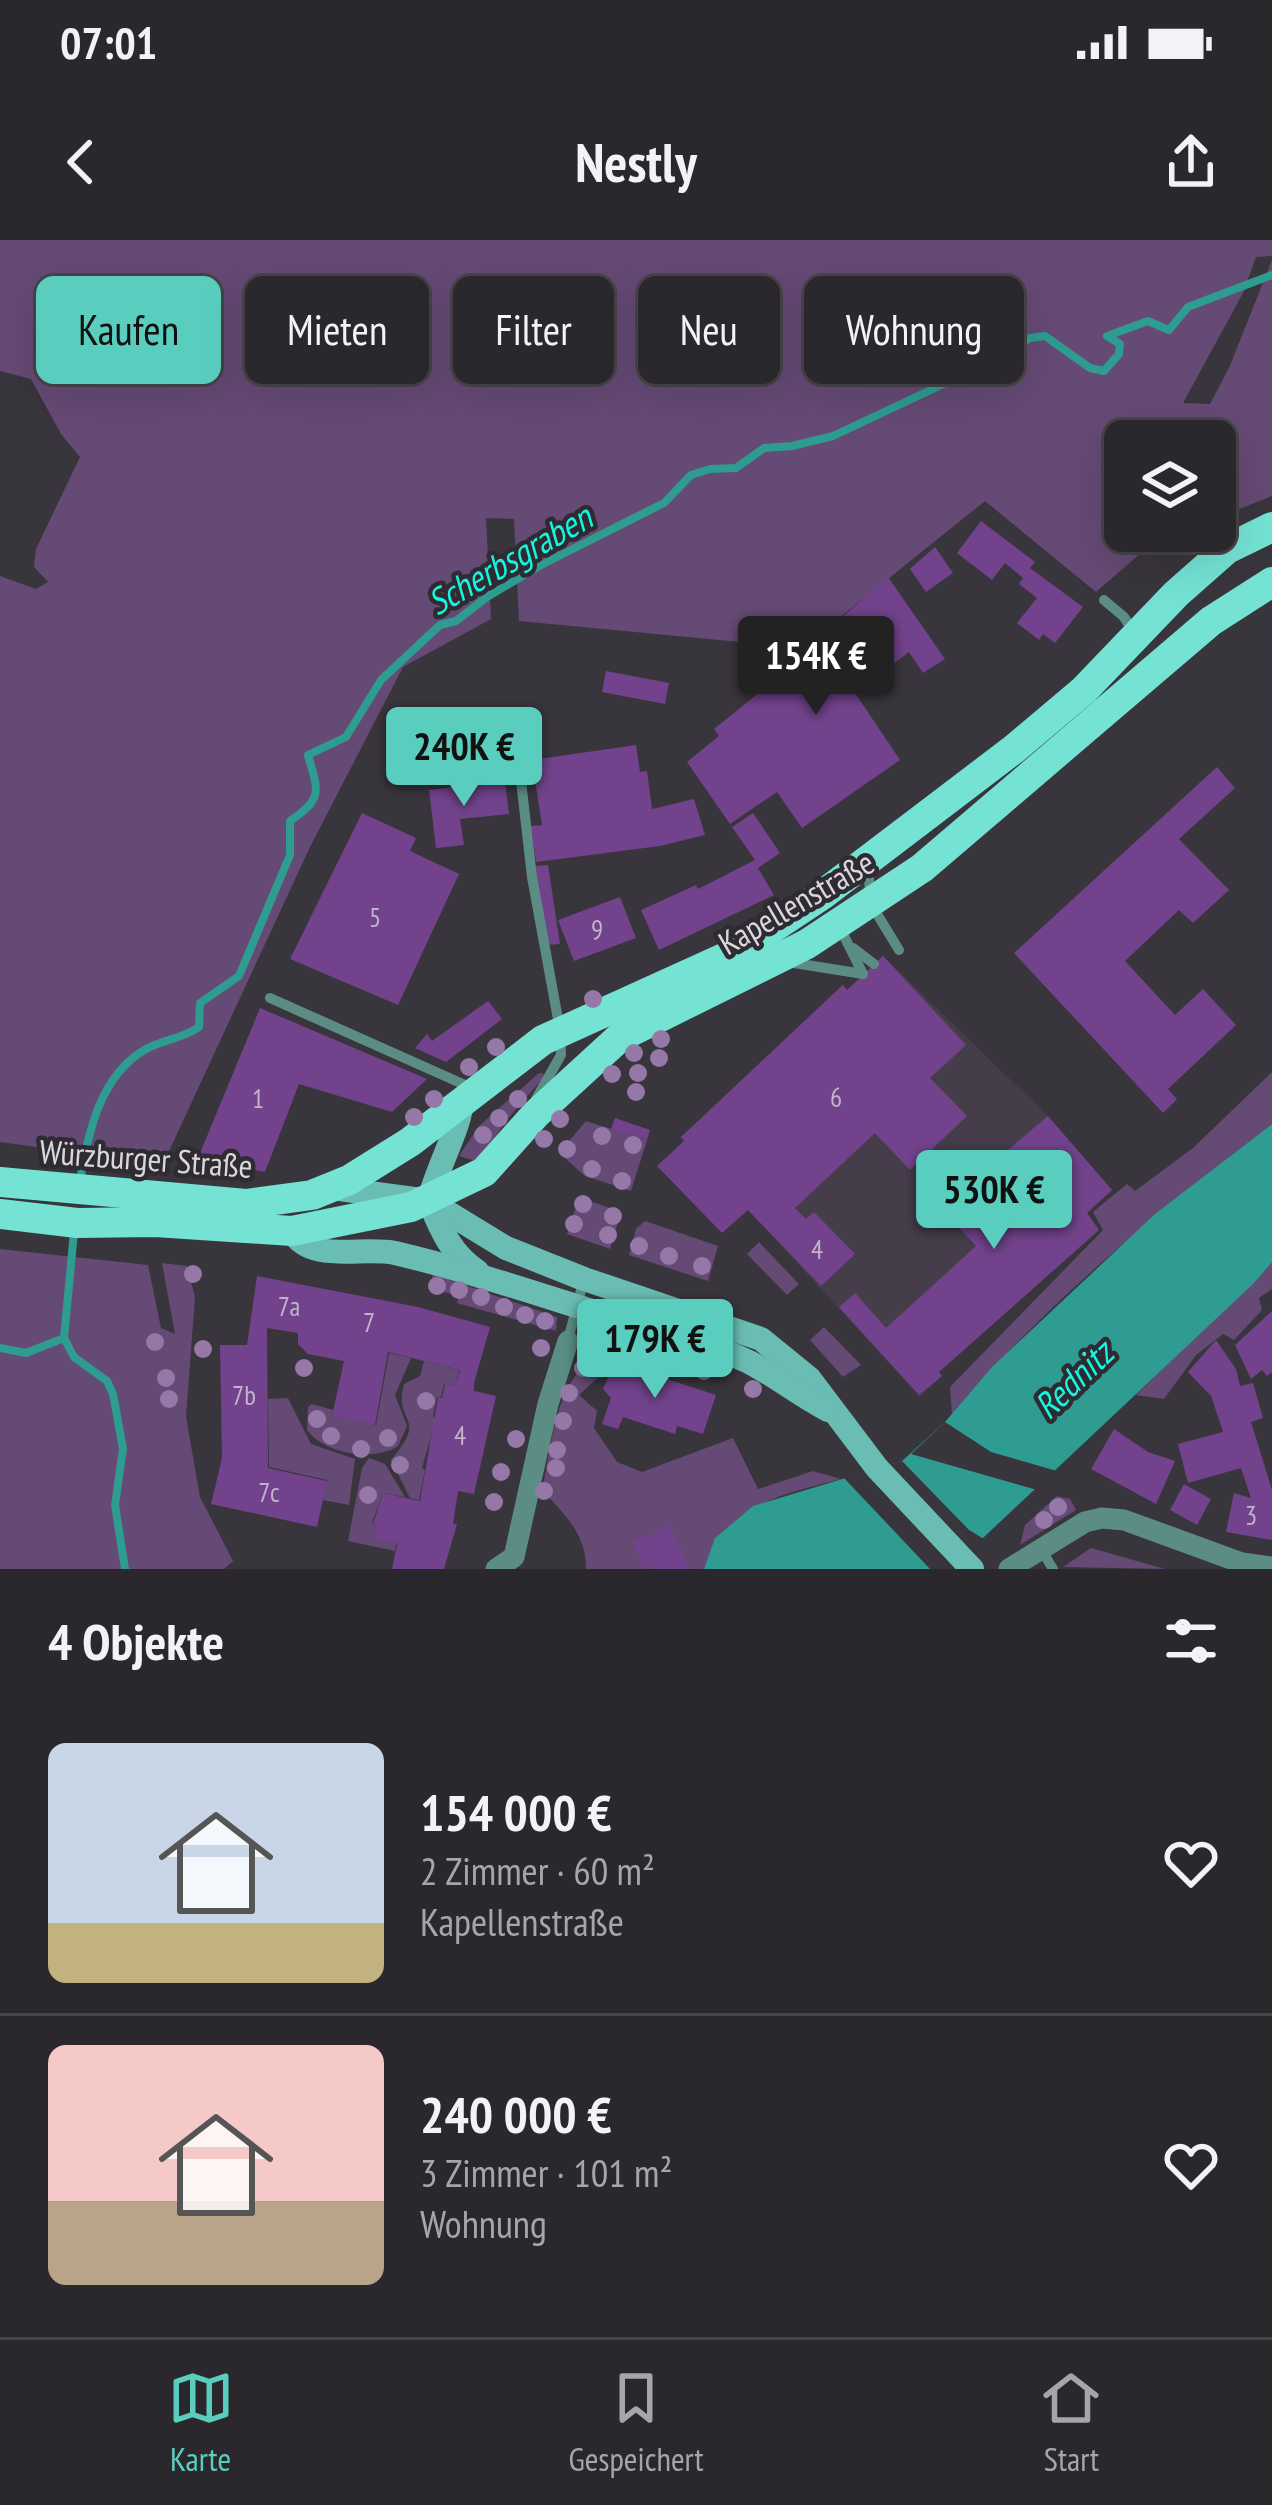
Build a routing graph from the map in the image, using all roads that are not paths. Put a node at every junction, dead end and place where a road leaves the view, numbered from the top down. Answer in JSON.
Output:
{"nodes":[{"id":1,"x":1272,"y":527,"type":"edge"},
{"id":2,"x":1272,"y":582,"type":"edge"},
{"id":3,"x":1105,"y":600,"type":"dead end"},
{"id":4,"x":1135,"y":636,"type":"junction"},
{"id":5,"x":515,"y":728,"type":"dead end"},
{"id":6,"x":870,"y":859,"type":"junction"},
{"id":7,"x":822,"y":895,"type":"junction"},
{"id":8,"x":871,"y":904,"type":"junction"},
{"id":9,"x":844,"y":935,"type":"junction"},
{"id":10,"x":899,"y":950,"type":"dead end"},
{"id":11,"x":778,"y":959,"type":"junction"},
{"id":12,"x":874,"y":964,"type":"dead end"},
{"id":13,"x":270,"y":998,"type":"dead end"},
{"id":14,"x":560,"y":1030,"type":"junction"},
{"id":15,"x":469,"y":1097,"type":"junction"},
{"id":16,"x":536,"y":1114,"type":"junction"},
{"id":17,"x":0,"y":1182,"type":"edge"},
{"id":18,"x":332,"y":1188,"type":"junction"},
{"id":19,"x":429,"y":1201,"type":"junction"},
{"id":20,"x":179,"y":1212,"type":"junction"},
{"id":21,"x":0,"y":1214,"type":"edge"},
{"id":22,"x":292,"y":1231,"type":"junction"},
{"id":23,"x":482,"y":1275,"type":"junction"},
{"id":24,"x":584,"y":1279,"type":"junction"},
{"id":25,"x":576,"y":1307,"type":"junction"},
{"id":26,"x":568,"y":1341,"type":"joint"},
{"id":27,"x":836,"y":1414,"type":"junction"},
{"id":28,"x":1041,"y":1549,"type":"junction"},
{"id":29,"x":968,"y":1563,"type":"edge"},
{"id":30,"x":1272,"y":1567,"type":"edge"},
{"id":31,"x":496,"y":1569,"type":"edge"},
{"id":32,"x":1009,"y":1569,"type":"edge"},
{"id":33,"x":1053,"y":1569,"type":"edge"}],
"edges":[{"from":1,"to":4,"type":"main road","name":"Kapellenstraße"},
{"from":2,"to":8,"type":"main road","name":"Kapellenstraße"},
{"from":3,"to":4,"type":"lane"},
{"from":4,"to":6,"type":"main road","name":"Kapellenstraße"},
{"from":5,"to":14,"type":"lane"},
{"from":6,"to":7,"type":"main road","name":"Kapellenstraße"},
{"from":6,"to":8,"type":"lane"},
{"from":7,"to":9,"type":"lane"},
{"from":7,"to":14,"type":"main road","name":"Kapellenstraße"},
{"from":8,"to":9,"type":"main road","name":"Kapellenstraße"},
{"from":8,"to":10,"type":"lane"},
{"from":9,"to":11,"type":"main road","name":"Kapellenstraße"},
{"from":9,"to":11,"type":"lane"},
{"from":9,"to":12,"type":"lane"},
{"from":11,"to":16,"type":"main road","name":"Kapellenstraße"},
{"from":13,"to":15,"type":"lane"},
{"from":14,"to":15,"type":"main road","name":"Kapellenstraße"},
{"from":14,"to":16,"type":"lane"},
{"from":15,"to":18,"type":"main road","name":"Kapellenstraße"},
{"from":15,"to":19,"type":"street"},
{"from":16,"to":19,"type":"main road","name":"Kapellenstraße"},
{"from":17,"to":20,"type":"main road","name":"Würzburger Straße"},
{"from":18,"to":19,"type":"street","name":"Würzburger Straße"},
{"from":18,"to":20,"type":"main road","name":"Würzburger Straße"},
{"from":19,"to":22,"type":"main road","name":"Würzburger Straße"},
{"from":19,"to":23,"type":"street","name":"Würzburger Straße"},
{"from":19,"to":24,"type":"street","name":"Würzburger Straße"},
{"from":20,"to":21,"type":"main road","name":"Würzburger Straße"},
{"from":20,"to":22,"type":"main road","name":"Würzburger Straße"},
{"from":22,"to":23,"type":"street","name":"Würzburger Straße"},
{"from":23,"to":25,"type":"street","name":"Würzburger Straße"},
{"from":24,"to":25,"type":"lane"},
{"from":24,"to":27,"type":"street","name":"Würzburger Straße"},
{"from":25,"to":26,"type":"lane"},
{"from":25,"to":27,"type":"street","name":"Würzburger Straße"},
{"from":26,"to":31,"type":"street"},
{"from":27,"to":29,"type":"street","name":"Würzburger Straße"},
{"from":28,"to":30,"type":"street"},
{"from":28,"to":32,"type":"street"},
{"from":28,"to":33,"type":"lane"}]}
